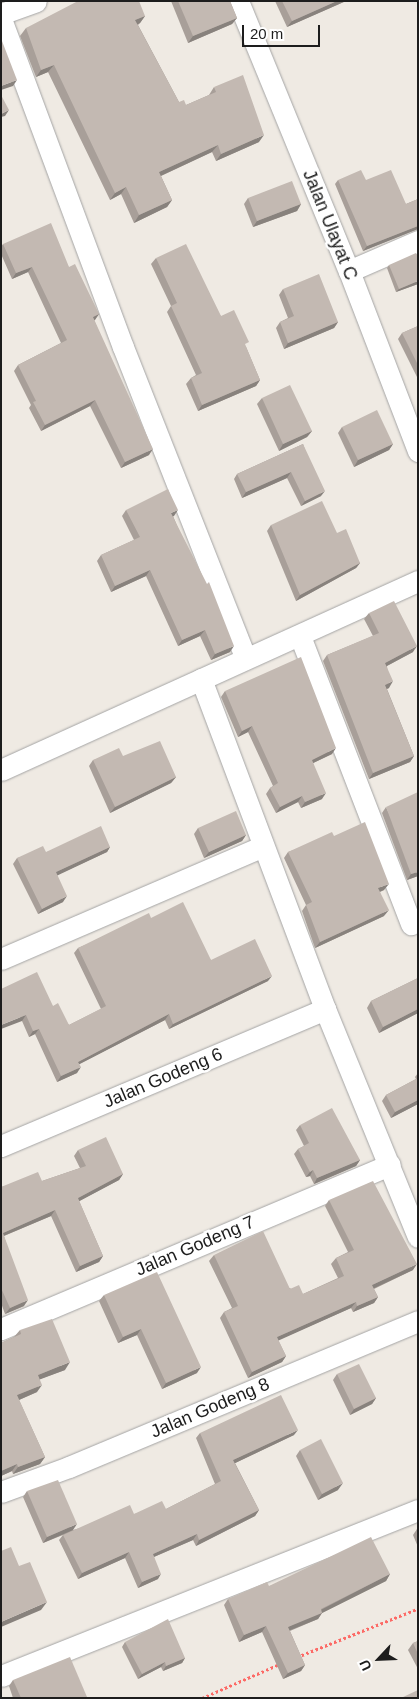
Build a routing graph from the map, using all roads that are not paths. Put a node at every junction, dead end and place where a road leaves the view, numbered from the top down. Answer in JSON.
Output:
{"nodes":[{"id":1,"x":36,"y":1,"type":"edge"},
{"id":2,"x":238,"y":1,"type":"edge"},
{"id":3,"x":1,"y":14,"type":"edge"},
{"id":4,"x":1,"y":19,"type":"edge"},
{"id":5,"x":418,"y":242,"type":"edge"},
{"id":6,"x":349,"y":271,"type":"junction"},
{"id":7,"x":418,"y":451,"type":"edge"},
{"id":8,"x":418,"y":581,"type":"edge"},
{"id":9,"x":300,"y":636,"type":"junction"},
{"id":10,"x":245,"y":656,"type":"junction"},
{"id":11,"x":201,"y":679,"type":"junction"},
{"id":12,"x":1,"y":770,"type":"edge"},
{"id":13,"x":263,"y":846,"type":"junction"},
{"id":14,"x":410,"y":924,"type":"dead end"},
{"id":15,"x":1,"y":959,"type":"edge"},
{"id":16,"x":325,"y":1009,"type":"junction"},
{"id":17,"x":1,"y":1146,"type":"edge"},
{"id":18,"x":390,"y":1165,"type":"junction"},
{"id":19,"x":418,"y":1237,"type":"edge"},
{"id":20,"x":418,"y":1320,"type":"edge"},
{"id":21,"x":1,"y":1329,"type":"edge"},
{"id":22,"x":1,"y":1492,"type":"edge"},
{"id":23,"x":418,"y":1510,"type":"edge"},
{"id":24,"x":1,"y":1676,"type":"edge"}],
"edges":[{"from":1,"to":3,"type":"street"},
{"from":2,"to":6,"type":"street","name":"Jalan Ulayat C"},
{"from":4,"to":10,"type":"street"},
{"from":5,"to":6,"type":"street"},
{"from":6,"to":7,"type":"street","name":"Jalan Ulayat C"},
{"from":8,"to":9,"type":"street"},
{"from":9,"to":10,"type":"street"},
{"from":9,"to":14,"type":"street"},
{"from":10,"to":11,"type":"street"},
{"from":11,"to":12,"type":"street"},
{"from":11,"to":13,"type":"street"},
{"from":13,"to":15,"type":"street"},
{"from":13,"to":16,"type":"street"},
{"from":16,"to":17,"type":"street","name":"Jalan Godeng 6"},
{"from":16,"to":18,"type":"street"},
{"from":18,"to":19,"type":"street"},
{"from":18,"to":21,"type":"street","name":"Jalan Godeng 7"},
{"from":20,"to":22,"type":"street","name":"Jalan Godeng 8"},
{"from":23,"to":24,"type":"street"}]}
